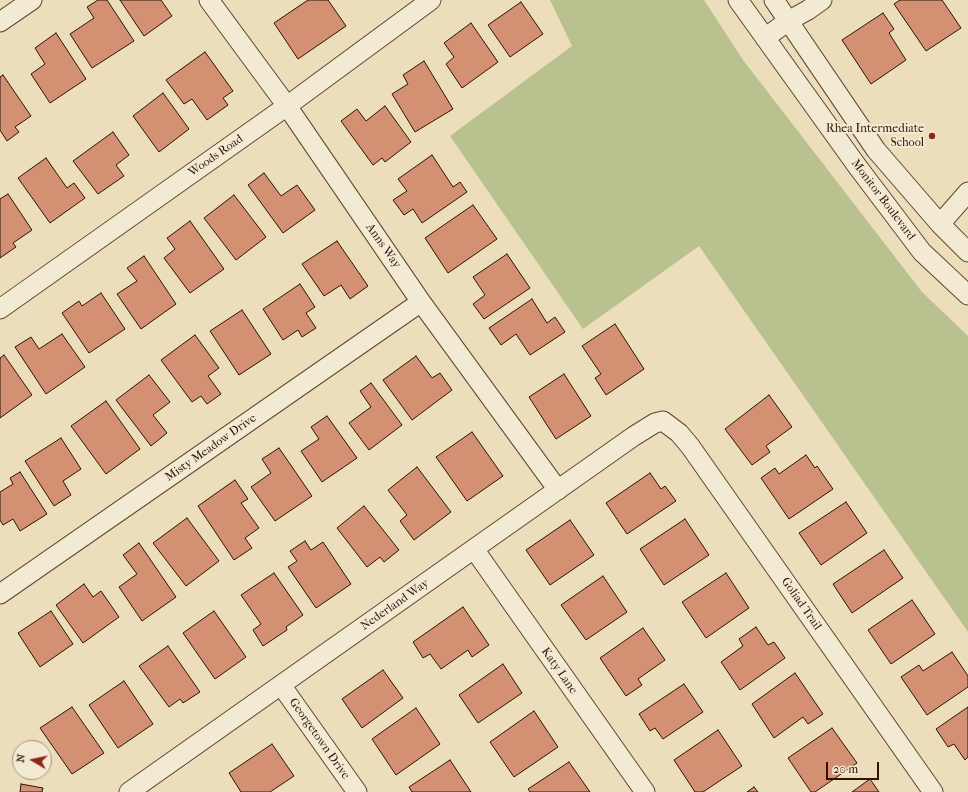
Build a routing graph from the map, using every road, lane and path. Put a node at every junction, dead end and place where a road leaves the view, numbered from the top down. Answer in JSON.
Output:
{"nodes":[{"id":1,"x":32,"y":0,"type":"edge"},
{"id":2,"x":209,"y":0,"type":"edge"},
{"id":3,"x":431,"y":0,"type":"edge"},
{"id":4,"x":738,"y":0,"type":"edge"},
{"id":5,"x":774,"y":0,"type":"edge"},
{"id":6,"x":822,"y":0,"type":"edge"},
{"id":7,"x":788,"y":21,"type":"junction"},
{"id":8,"x":0,"y":22,"type":"edge"},
{"id":9,"x":765,"y":38,"type":"junction"},
{"id":10,"x":287,"y":106,"type":"junction"},
{"id":11,"x":968,"y":192,"type":"edge"},
{"id":12,"x":940,"y":224,"type":"junction"},
{"id":13,"x":968,"y":252,"type":"edge"},
{"id":14,"x":968,"y":295,"type":"edge"},
{"id":15,"x":421,"y":302,"type":"junction"},
{"id":16,"x":0,"y":309,"type":"edge"},
{"id":17,"x":663,"y":421,"type":"joint"},
{"id":18,"x":558,"y":490,"type":"junction"},
{"id":19,"x":474,"y":549,"type":"junction"},
{"id":20,"x":0,"y":594,"type":"edge"},
{"id":21,"x":281,"y":685,"type":"junction"},
{"id":22,"x":129,"y":792,"type":"edge"},
{"id":23,"x":358,"y":792,"type":"edge"},
{"id":24,"x":645,"y":792,"type":"edge"},
{"id":25,"x":933,"y":792,"type":"edge"}],
"edges":[{"from":1,"to":8,"type":"street"},
{"from":2,"to":10,"type":"street","name":"Anns Way"},
{"from":3,"to":10,"type":"street","name":"Woods Road"},
{"from":4,"to":9,"type":"street","name":"Monitor Boulevard"},
{"from":5,"to":7,"type":"street","name":"Monitor Boulevard"},
{"from":6,"to":7,"type":"street"},
{"from":7,"to":9,"type":"street"},
{"from":7,"to":12,"type":"street","name":"Monitor Boulevard"},
{"from":9,"to":14,"type":"street","name":"Monitor Boulevard"},
{"from":10,"to":15,"type":"street","name":"Anns Way"},
{"from":10,"to":16,"type":"street","name":"Woods Road"},
{"from":11,"to":12,"type":"street"},
{"from":12,"to":13,"type":"street","name":"Monitor Boulevard"},
{"from":15,"to":18,"type":"street","name":"Anns Way"},
{"from":15,"to":20,"type":"street","name":"Misty Meadow Drive"},
{"from":17,"to":18,"type":"street","name":"Nederland Way"},
{"from":17,"to":25,"type":"street","name":"Goliad Trail"},
{"from":18,"to":19,"type":"street","name":"Nederland Way"},
{"from":19,"to":21,"type":"street","name":"Nederland Way"},
{"from":19,"to":24,"type":"street","name":"Katy Lane"},
{"from":21,"to":22,"type":"street","name":"Nederland Way"},
{"from":21,"to":23,"type":"street","name":"Georgetown Drive"}]}
